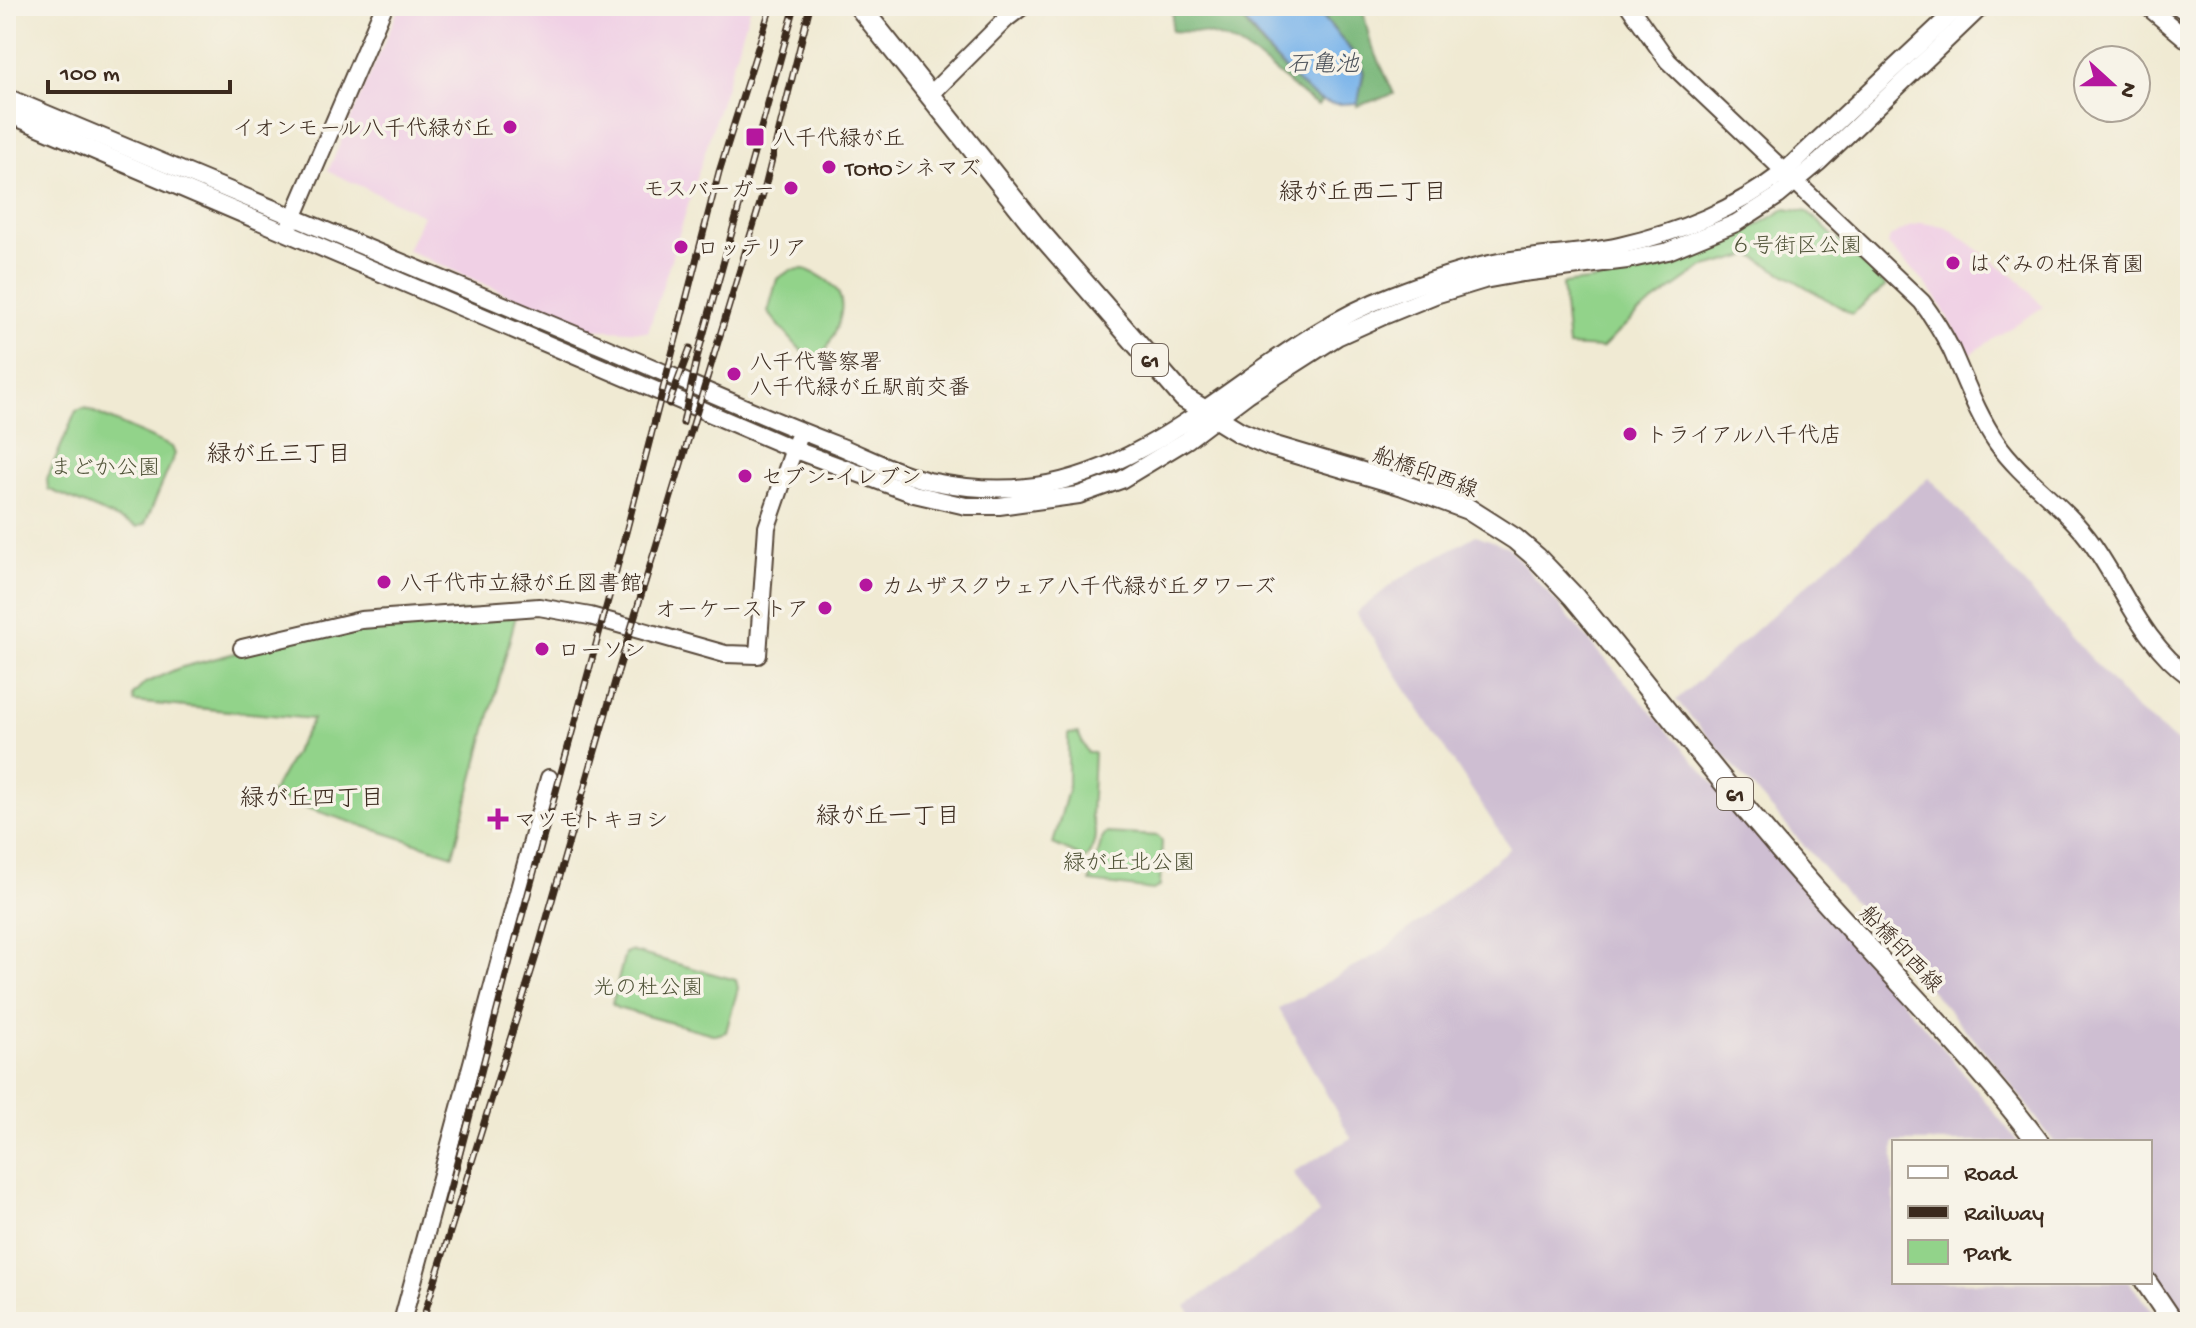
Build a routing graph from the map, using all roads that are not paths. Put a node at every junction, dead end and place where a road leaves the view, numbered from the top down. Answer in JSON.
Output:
{"nodes":[{"id":1,"x":384,"y":6,"type":"edge"},
{"id":2,"x":859,"y":6,"type":"edge"},
{"id":3,"x":1023,"y":6,"type":"edge"},
{"id":4,"x":1629,"y":6,"type":"edge"},
{"id":5,"x":1960,"y":6,"type":"edge"},
{"id":6,"x":1982,"y":6,"type":"edge"},
{"id":7,"x":2147,"y":6,"type":"edge"},
{"id":8,"x":2178,"y":6,"type":"edge"},
{"id":9,"x":2190,"y":15,"type":"edge"},
{"id":10,"x":2190,"y":42,"type":"edge"},
{"id":11,"x":931,"y":94,"type":"junction"},
{"id":12,"x":6,"y":97,"type":"edge"},
{"id":13,"x":6,"y":113,"type":"edge"},
{"id":14,"x":1791,"y":176,"type":"junction"},
{"id":15,"x":290,"y":225,"type":"junction"},
{"id":16,"x":1209,"y":414,"type":"junction"},
{"id":17,"x":801,"y":431,"type":"junction"},
{"id":18,"x":794,"y":449,"type":"junction"},
{"id":19,"x":242,"y":648,"type":"dead end"},
{"id":20,"x":2190,"y":677,"type":"edge"},
{"id":21,"x":549,"y":778,"type":"dead end"},
{"id":22,"x":2036,"y":1140,"type":"edge"},
{"id":23,"x":2147,"y":1284,"type":"edge"},
{"id":24,"x":402,"y":1322,"type":"edge"},
{"id":25,"x":2173,"y":1322,"type":"edge"}],
"edges":[{"from":1,"to":15,"type":"street"},
{"from":2,"to":11,"type":"main road","name":"船橋印西線","number":"61"},
{"from":3,"to":11,"type":"street"},
{"from":4,"to":14,"type":"street"},
{"from":5,"to":14,"type":"street"},
{"from":6,"to":14,"type":"street"},
{"from":7,"to":10,"type":"street"},
{"from":8,"to":9,"type":"street"},
{"from":11,"to":16,"type":"main road","name":"船橋印西線","number":"61"},
{"from":12,"to":15,"type":"street"},
{"from":13,"to":15,"type":"street"},
{"from":14,"to":16,"type":"street"},
{"from":14,"to":20,"type":"street"},
{"from":15,"to":17,"type":"street"},
{"from":15,"to":18,"type":"street"},
{"from":16,"to":17,"type":"street"},
{"from":16,"to":18,"type":"street"},
{"from":16,"to":22,"type":"main road","name":"船橋印西線","number":"61"},
{"from":17,"to":18,"type":"street"},
{"from":18,"to":19,"type":"street"},
{"from":21,"to":24,"type":"street"},
{"from":23,"to":25,"type":"main road"}]}
